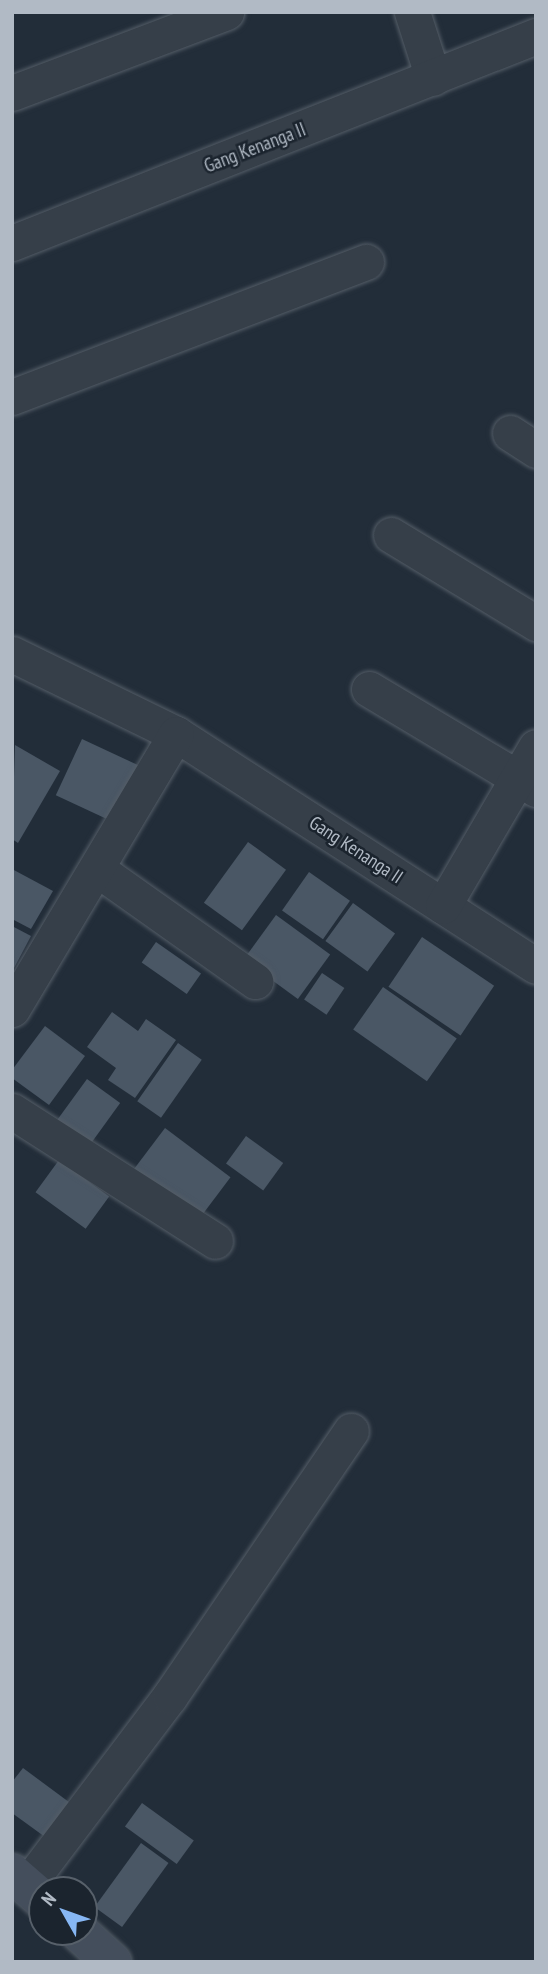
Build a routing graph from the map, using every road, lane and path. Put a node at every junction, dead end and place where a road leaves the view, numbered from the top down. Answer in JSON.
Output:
{"nodes":[{"id":1,"x":226,"y":12,"type":"edge"},
{"id":2,"x":412,"y":12,"type":"edge"},
{"id":3,"x":536,"y":36,"type":"edge"},
{"id":4,"x":433,"y":78,"type":"junction"},
{"id":5,"x":12,"y":93,"type":"edge"},
{"id":6,"x":12,"y":243,"type":"edge"},
{"id":7,"x":366,"y":261,"type":"dead end"},
{"id":8,"x":12,"y":397,"type":"edge"},
{"id":9,"x":391,"y":535,"type":"dead end"},
{"id":10,"x":536,"y":623,"type":"edge"},
{"id":11,"x":12,"y":654,"type":"edge"},
{"id":12,"x":369,"y":689,"type":"dead end"},
{"id":13,"x":176,"y":734,"type":"junction"},
{"id":14,"x":536,"y":747,"type":"edge"},
{"id":15,"x":527,"y":784,"type":"edge"},
{"id":16,"x":97,"y":869,"type":"junction"},
{"id":17,"x":443,"y":906,"type":"junction"},
{"id":18,"x":536,"y":966,"type":"edge"},
{"id":19,"x":255,"y":981,"type":"dead end"},
{"id":20,"x":12,"y":1009,"type":"edge"},
{"id":21,"x":12,"y":1111,"type":"edge"},
{"id":22,"x":215,"y":1241,"type":"dead end"},
{"id":23,"x":351,"y":1431,"type":"dead end"},
{"id":24,"x":27,"y":1886,"type":"edge"},
{"id":25,"x":94,"y":1946,"type":"edge"},
{"id":26,"x":112,"y":1962,"type":"edge"}],
"edges":[{"from":1,"to":5,"type":"street"},
{"from":2,"to":4,"type":"street"},
{"from":3,"to":4,"type":"street","name":"Gang Kenanga II"},
{"from":4,"to":6,"type":"street","name":"Gang Kenanga II"},
{"from":7,"to":8,"type":"street"},
{"from":9,"to":10,"type":"street"},
{"from":11,"to":13,"type":"street","name":"Gang Kenanga II"},
{"from":12,"to":15,"type":"street"},
{"from":13,"to":16,"type":"street"},
{"from":13,"to":17,"type":"street","name":"Gang Kenanga II"},
{"from":14,"to":15,"type":"street"},
{"from":15,"to":17,"type":"street"},
{"from":16,"to":19,"type":"street"},
{"from":16,"to":20,"type":"street"},
{"from":17,"to":18,"type":"street","name":"Gang Kenanga II"},
{"from":21,"to":22,"type":"street"},
{"from":23,"to":24,"type":"street"},
{"from":25,"to":26,"type":"street"}]}
